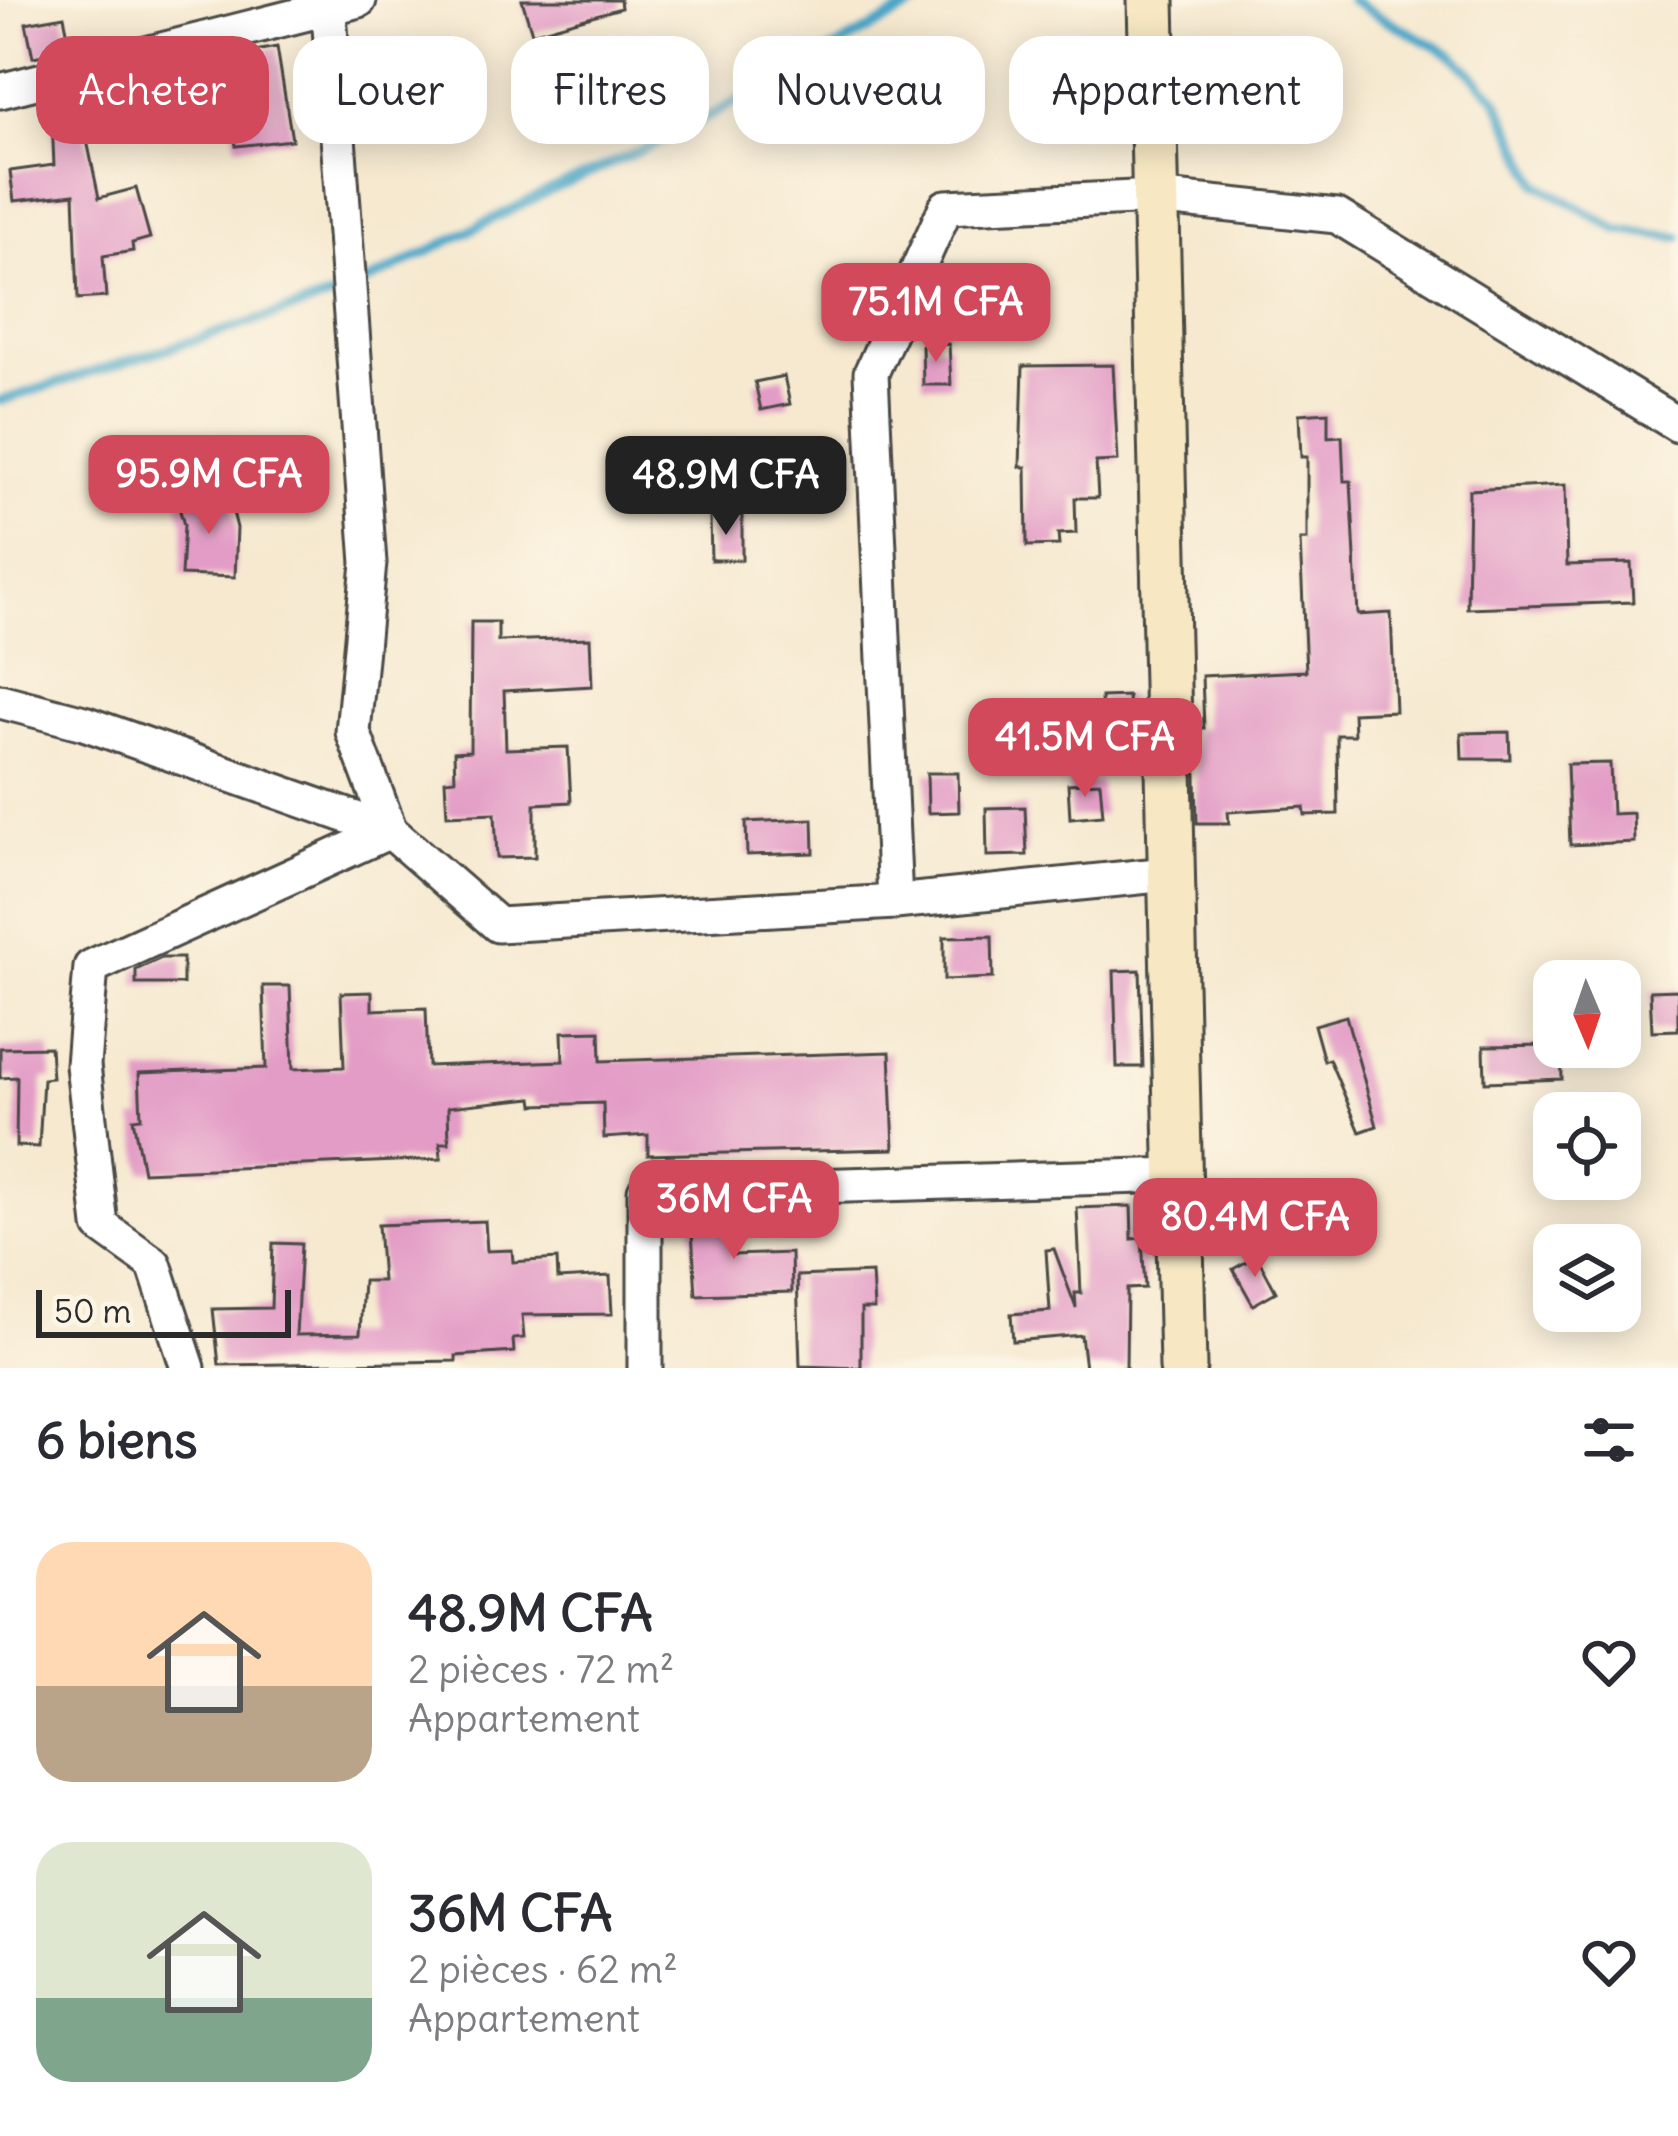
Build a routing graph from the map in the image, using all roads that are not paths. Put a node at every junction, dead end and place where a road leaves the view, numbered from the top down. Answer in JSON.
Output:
{"nodes":[{"id":1,"x":338,"y":3,"type":"edge"},
{"id":2,"x":1151,"y":4,"type":"edge"},
{"id":3,"x":0,"y":91,"type":"edge"},
{"id":4,"x":1155,"y":197,"type":"junction"},
{"id":5,"x":1678,"y":425,"type":"edge"},
{"id":6,"x":0,"y":700,"type":"edge"},
{"id":7,"x":389,"y":831,"type":"junction"},
{"id":8,"x":1168,"y":874,"type":"junction"},
{"id":9,"x":896,"y":902,"type":"junction"},
{"id":10,"x":1178,"y":1175,"type":"junction"},
{"id":11,"x":188,"y":1368,"type":"edge"},
{"id":12,"x":645,"y":1368,"type":"edge"},
{"id":13,"x":1183,"y":1368,"type":"edge"}],
"edges":[{"from":1,"to":3,"type":"street"},
{"from":1,"to":7,"type":"street"},
{"from":2,"to":4,"type":"street"},
{"from":4,"to":5,"type":"street"},
{"from":4,"to":8,"type":"street"},
{"from":4,"to":9,"type":"street"},
{"from":6,"to":7,"type":"street"},
{"from":7,"to":9,"type":"street"},
{"from":7,"to":11,"type":"street"},
{"from":8,"to":9,"type":"street"},
{"from":8,"to":10,"type":"street"},
{"from":10,"to":12,"type":"street"},
{"from":10,"to":13,"type":"street"}]}
